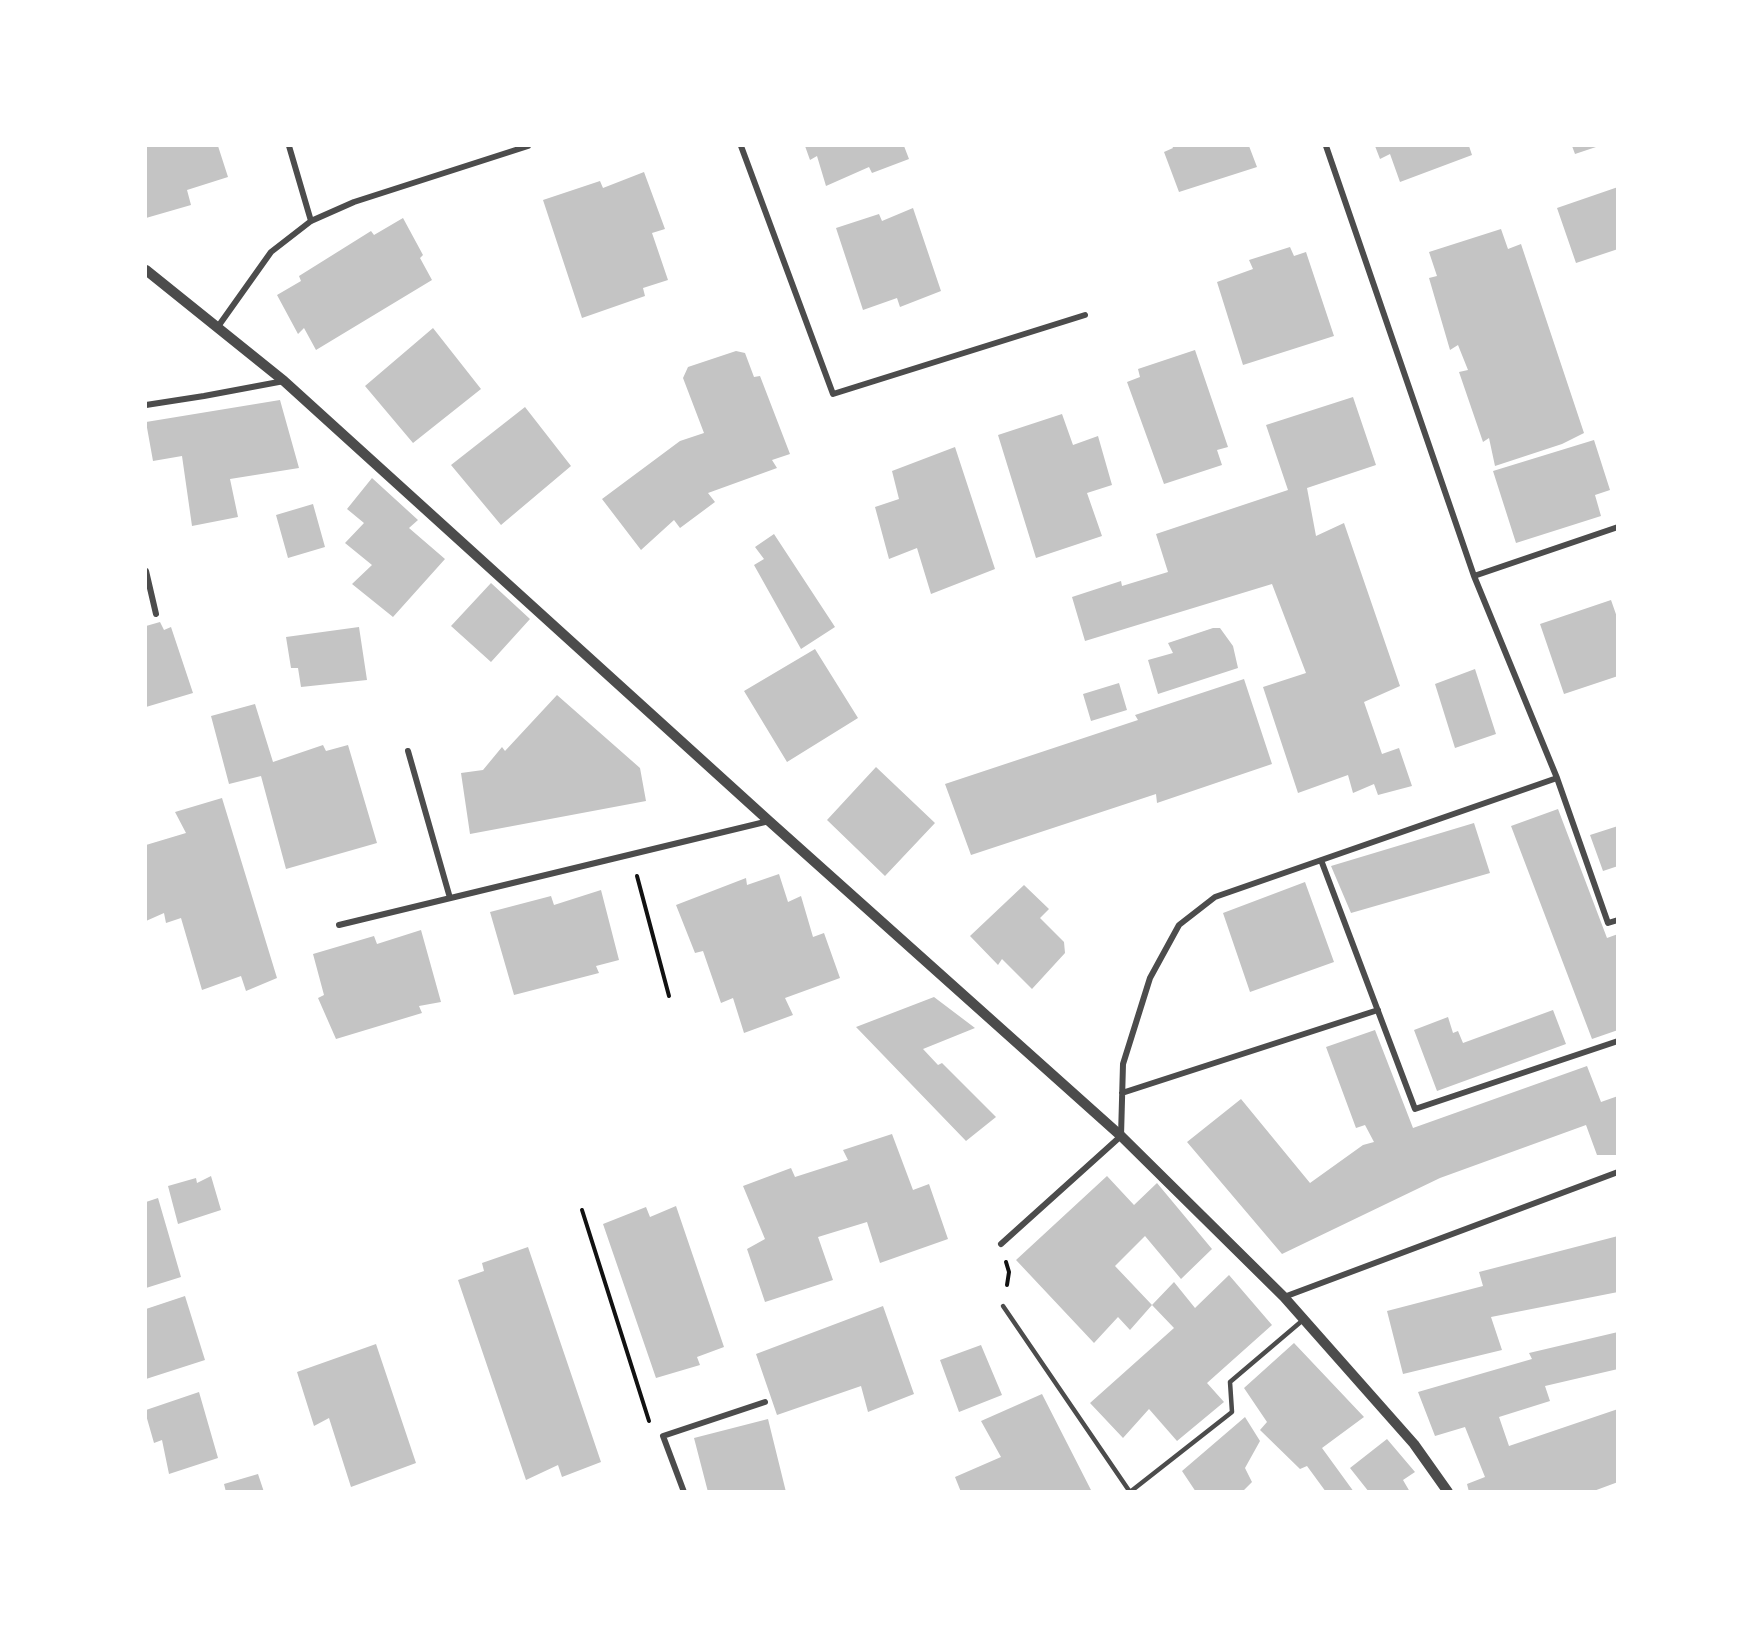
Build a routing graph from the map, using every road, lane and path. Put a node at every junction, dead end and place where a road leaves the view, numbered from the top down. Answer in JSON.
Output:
{"nodes":[{"id":1,"x":289,"y":146,"type":"edge"},
{"id":2,"x":528,"y":146,"type":"edge"},
{"id":3,"x":741,"y":146,"type":"edge"},
{"id":4,"x":1326,"y":146,"type":"edge"},
{"id":5,"x":311,"y":220,"type":"junction"},
{"id":6,"x":146,"y":270,"type":"edge"},
{"id":7,"x":1085,"y":315,"type":"dead end"},
{"id":8,"x":216,"y":328,"type":"junction"},
{"id":9,"x":284,"y":381,"type":"junction"},
{"id":10,"x":146,"y":405,"type":"edge"},
{"id":11,"x":1617,"y":527,"type":"edge"},
{"id":12,"x":146,"y":571,"type":"edge"},
{"id":13,"x":1474,"y":576,"type":"junction"},
{"id":14,"x":156,"y":614,"type":"dead end"},
{"id":15,"x":408,"y":751,"type":"dead end"},
{"id":16,"x":1557,"y":778,"type":"junction"},
{"id":17,"x":769,"y":821,"type":"junction"},
{"id":18,"x":631,"y":855,"type":"junction"},
{"id":19,"x":1321,"y":860,"type":"junction"},
{"id":20,"x":450,"y":898,"type":"junction"},
{"id":21,"x":1617,"y":920,"type":"edge"},
{"id":22,"x":339,"y":924,"type":"dead end"},
{"id":23,"x":669,"y":996,"type":"dead end"},
{"id":24,"x":1378,"y":1010,"type":"junction"},
{"id":25,"x":1617,"y":1041,"type":"edge"},
{"id":26,"x":1122,"y":1093,"type":"junction"},
{"id":27,"x":1121,"y":1136,"type":"junction"},
{"id":28,"x":1617,"y":1172,"type":"edge"},
{"id":29,"x":582,"y":1209,"type":"dead end"},
{"id":30,"x":1001,"y":1244,"type":"joint"},
{"id":31,"x":1284,"y":1297,"type":"junction"},
{"id":32,"x":1003,"y":1306,"type":"joint"},
{"id":33,"x":1304,"y":1320,"type":"junction"},
{"id":34,"x":765,"y":1402,"type":"dead end"},
{"id":35,"x":663,"y":1436,"type":"junction"},
{"id":36,"x":684,"y":1491,"type":"edge"},
{"id":37,"x":1448,"y":1491,"type":"edge"}],
"edges":[{"from":1,"to":5,"type":"street"},
{"from":2,"to":5,"type":"street"},
{"from":3,"to":7,"type":"street"},
{"from":4,"to":13,"type":"street"},
{"from":5,"to":8,"type":"street"},
{"from":6,"to":8,"type":"street"},
{"from":8,"to":9,"type":"street"},
{"from":9,"to":10,"type":"street"},
{"from":9,"to":17,"type":"street"},
{"from":11,"to":13,"type":"street"},
{"from":12,"to":14,"type":"street"},
{"from":13,"to":16,"type":"street"},
{"from":15,"to":20,"type":"street"},
{"from":16,"to":19,"type":"street"},
{"from":16,"to":21,"type":"street"},
{"from":17,"to":18,"type":"street"},
{"from":17,"to":27,"type":"street"},
{"from":18,"to":20,"type":"street"},
{"from":18,"to":23,"type":"path"},
{"from":19,"to":24,"type":"street"},
{"from":19,"to":26,"type":"street"},
{"from":20,"to":22,"type":"street"},
{"from":24,"to":25,"type":"street"},
{"from":24,"to":26,"type":"street"},
{"from":26,"to":27,"type":"street"},
{"from":27,"to":30,"type":"street"},
{"from":27,"to":31,"type":"street"},
{"from":28,"to":31,"type":"street"},
{"from":29,"to":35,"type":"path"},
{"from":30,"to":32,"type":"path"},
{"from":31,"to":33,"type":"street"},
{"from":32,"to":33,"type":"lane"},
{"from":33,"to":37,"type":"street"},
{"from":34,"to":35,"type":"street"},
{"from":35,"to":36,"type":"street"}]}
